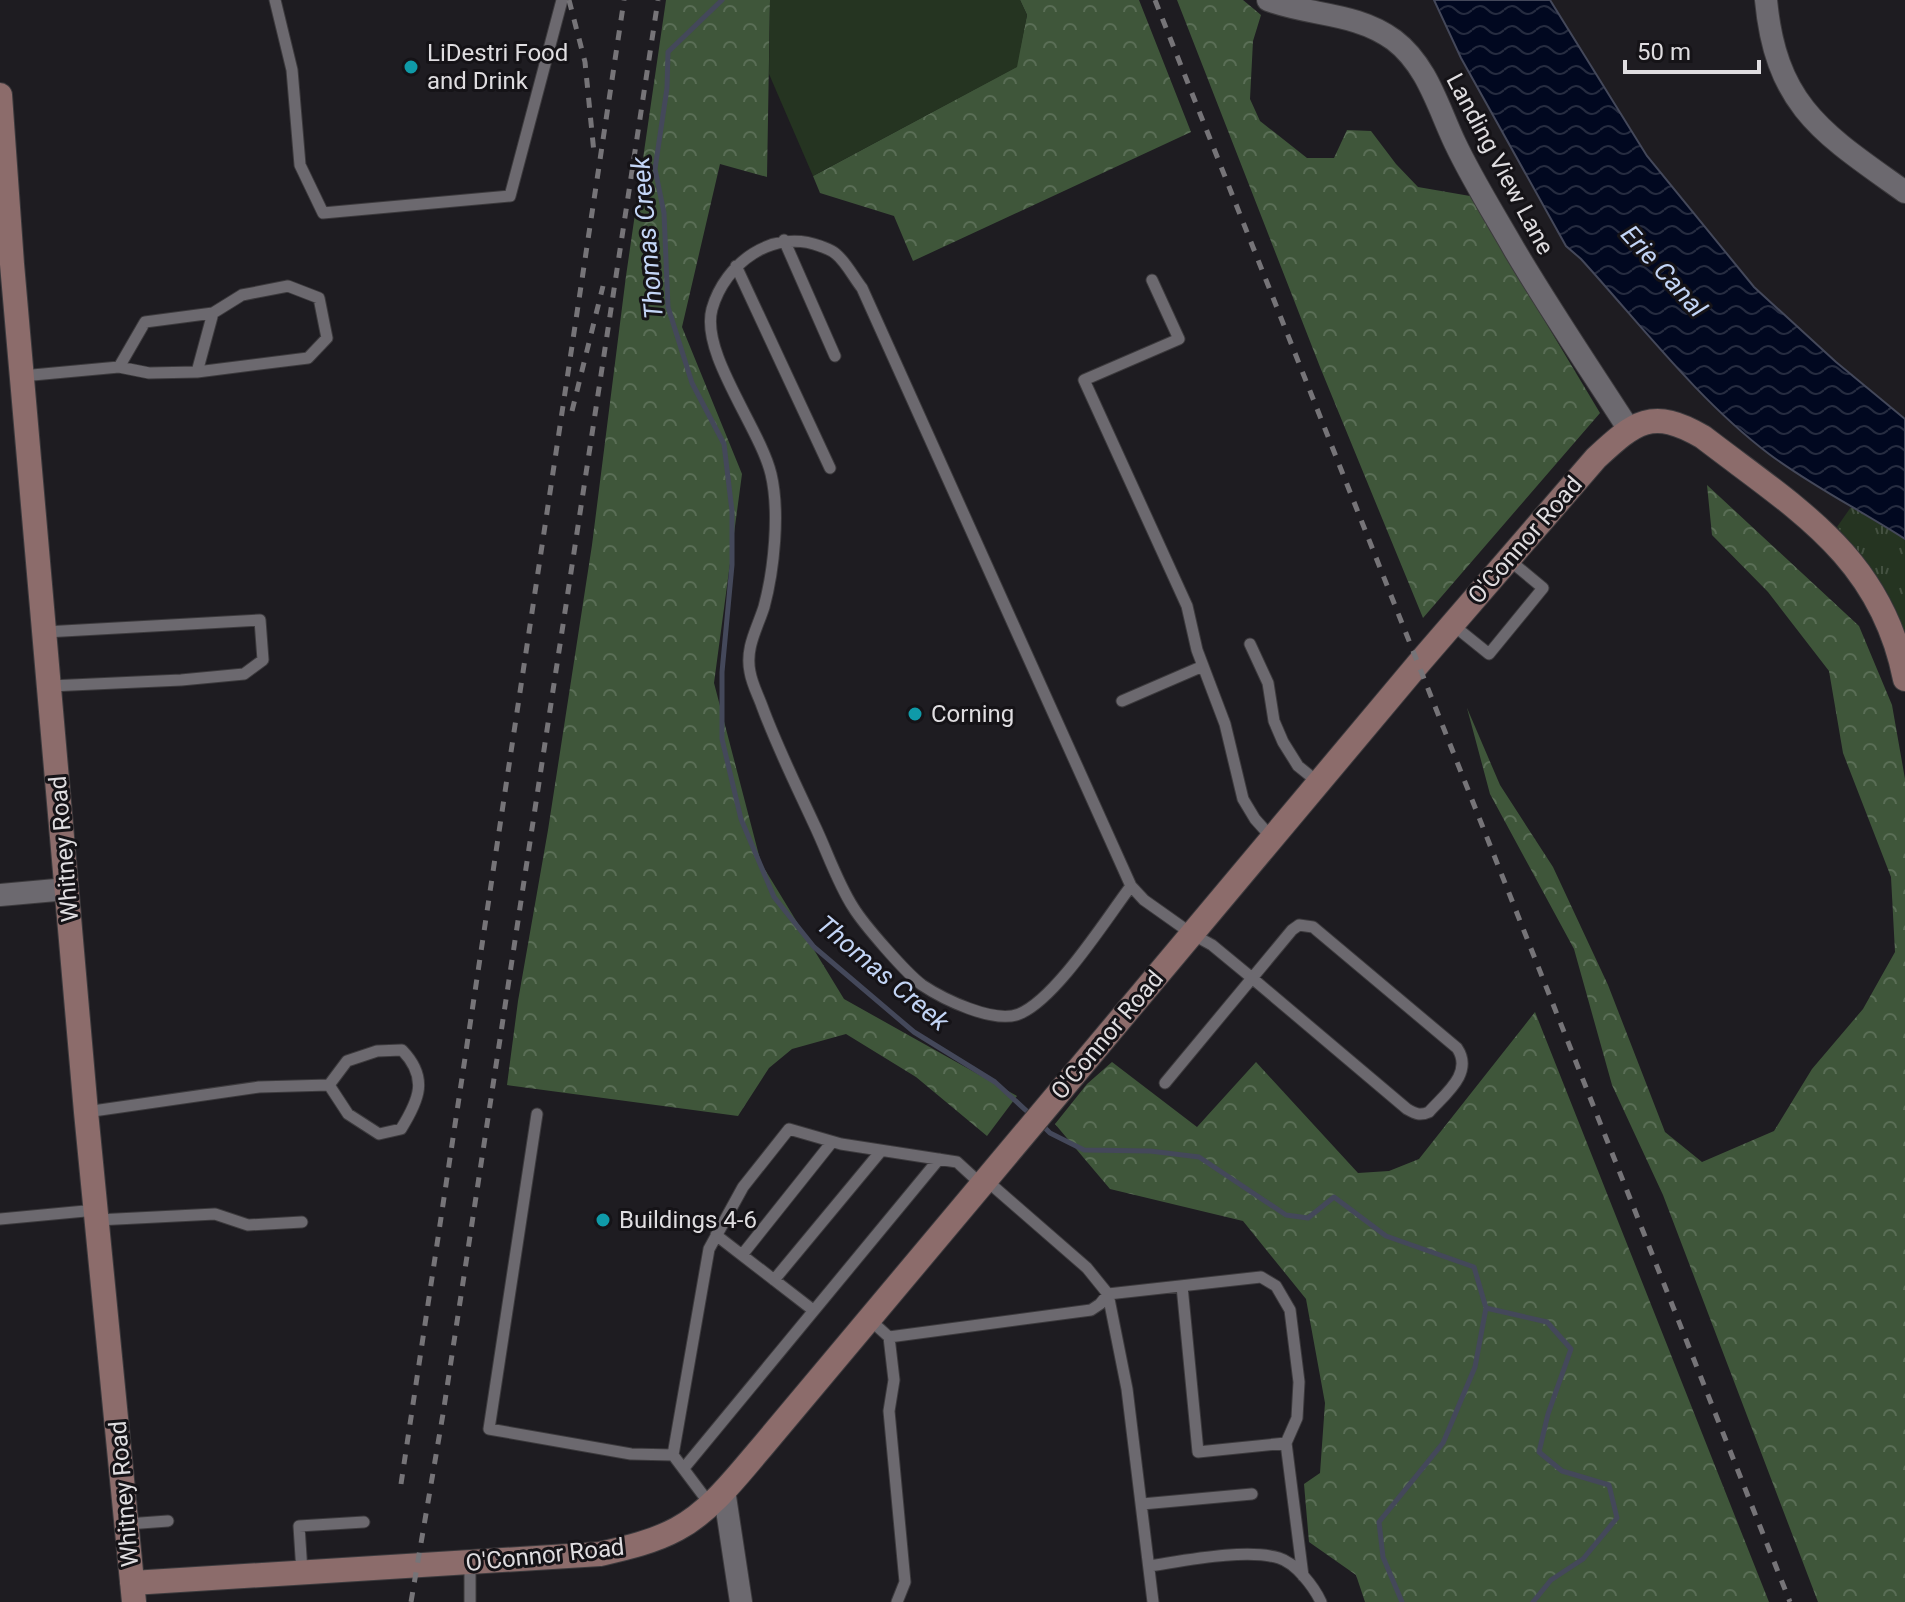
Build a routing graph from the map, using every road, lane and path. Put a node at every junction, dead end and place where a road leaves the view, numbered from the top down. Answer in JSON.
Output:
{"nodes":[{"id":1,"x":275,"y":0,"type":"edge"},
{"id":2,"x":562,"y":0,"type":"edge"},
{"id":3,"x":1268,"y":0,"type":"edge"},
{"id":4,"x":1766,"y":0,"type":"edge"},
{"id":5,"x":0,"y":95,"type":"edge"},
{"id":6,"x":1905,"y":192,"type":"edge"},
{"id":7,"x":784,"y":240,"type":"junction"},
{"id":8,"x":6,"y":265,"type":"edge"},
{"id":9,"x":736,"y":266,"type":"junction"},
{"id":10,"x":1152,"y":280,"type":"dead end"},
{"id":11,"x":213,"y":313,"type":"junction"},
{"id":12,"x":835,"y":356,"type":"dead end"},
{"id":13,"x":119,"y":367,"type":"junction"},
{"id":14,"x":197,"y":372,"type":"junction"},
{"id":15,"x":22,"y":376,"type":"junction"},
{"id":16,"x":1628,"y":428,"type":"junction"},
{"id":17,"x":830,"y":468,"type":"dead end"},
{"id":18,"x":1508,"y":559,"type":"junction"},
{"id":19,"x":1453,"y":625,"type":"junction"},
{"id":20,"x":45,"y":632,"type":"junction"},
{"id":21,"x":1900,"y":636,"type":"edge"},
{"id":22,"x":1250,"y":644,"type":"dead end"},
{"id":23,"x":1203,"y":666,"type":"junction"},
{"id":24,"x":1905,"y":679,"type":"edge"},
{"id":25,"x":50,"y":686,"type":"junction"},
{"id":26,"x":1122,"y":701,"type":"dead end"},
{"id":27,"x":1320,"y":783,"type":"junction"},
{"id":28,"x":1273,"y":838,"type":"junction"},
{"id":29,"x":1131,"y":886,"type":"junction"},
{"id":30,"x":67,"y":889,"type":"junction"},
{"id":31,"x":0,"y":895,"type":"edge"},
{"id":32,"x":1192,"y":934,"type":"junction"},
{"id":33,"x":1252,"y":978,"type":"junction"},
{"id":34,"x":1165,"y":1083,"type":"dead end"},
{"id":35,"x":329,"y":1085,"type":"junction"},
{"id":36,"x":86,"y":1112,"type":"junction"},
{"id":37,"x":537,"y":1114,"type":"dead end"},
{"id":38,"x":832,"y":1142,"type":"junction"},
{"id":39,"x":881,"y":1151,"type":"junction"},
{"id":40,"x":939,"y":1159,"type":"junction"},
{"id":41,"x":983,"y":1182,"type":"junction"},
{"id":42,"x":96,"y":1215,"type":"junction"},
{"id":43,"x":0,"y":1219,"type":"edge"},
{"id":44,"x":302,"y":1222,"type":"dead end"},
{"id":45,"x":716,"y":1235,"type":"junction"},
{"id":46,"x":742,"y":1255,"type":"junction"},
{"id":47,"x":774,"y":1280,"type":"junction"},
{"id":48,"x":1182,"y":1286,"type":"junction"},
{"id":49,"x":1108,"y":1294,"type":"junction"},
{"id":50,"x":813,"y":1310,"type":"junction"},
{"id":51,"x":868,"y":1319,"type":"junction"},
{"id":52,"x":889,"y":1337,"type":"junction"},
{"id":53,"x":1286,"y":1443,"type":"junction"},
{"id":54,"x":673,"y":1455,"type":"junction"},
{"id":55,"x":684,"y":1468,"type":"junction"},
{"id":56,"x":1252,"y":1494,"type":"dead end"},
{"id":57,"x":717,"y":1497,"type":"junction"},
{"id":58,"x":1142,"y":1504,"type":"junction"},
{"id":59,"x":168,"y":1521,"type":"dead end"},
{"id":60,"x":364,"y":1522,"type":"dead end"},
{"id":61,"x":127,"y":1524,"type":"junction"},
{"id":62,"x":470,"y":1563,"type":"junction"},
{"id":63,"x":1149,"y":1566,"type":"junction"},
{"id":64,"x":302,"y":1572,"type":"junction"},
{"id":65,"x":1303,"y":1576,"type":"junction"},
{"id":66,"x":133,"y":1593,"type":"edge"},
{"id":67,"x":470,"y":1602,"type":"edge"},
{"id":68,"x":741,"y":1602,"type":"edge"},
{"id":69,"x":897,"y":1602,"type":"edge"},
{"id":70,"x":1153,"y":1602,"type":"edge"},
{"id":71,"x":1321,"y":1602,"type":"edge"}],
"edges":[{"from":1,"to":2,"type":"lane"},
{"from":3,"to":16,"type":"street","name":"Landing View Lane"},
{"from":4,"to":6,"type":"street"},
{"from":5,"to":8,"type":"street","name":"Whitney Road"},
{"from":7,"to":9,"type":"lane"},
{"from":7,"to":12,"type":"lane"},
{"from":7,"to":29,"type":"lane"},
{"from":8,"to":15,"type":"street","name":"Whitney Road"},
{"from":9,"to":17,"type":"lane"},
{"from":9,"to":29,"type":"lane"},
{"from":10,"to":23,"type":"lane"},
{"from":11,"to":13,"type":"lane"},
{"from":11,"to":14,"type":"lane"},
{"from":11,"to":14,"type":"lane"},
{"from":13,"to":14,"type":"lane"},
{"from":13,"to":15,"type":"lane"},
{"from":15,"to":20,"type":"street","name":"Whitney Road"},
{"from":16,"to":18,"type":"street","name":"O'Connor Road"},
{"from":16,"to":21,"type":"street"},
{"from":18,"to":19,"type":"street","name":"O'Connor Road"},
{"from":18,"to":19,"type":"lane"},
{"from":19,"to":27,"type":"street","name":"O'Connor Road"},
{"from":20,"to":25,"type":"street","name":"Whitney Road"},
{"from":20,"to":25,"type":"lane"},
{"from":21,"to":24,"type":"street"},
{"from":22,"to":27,"type":"lane"},
{"from":23,"to":26,"type":"lane"},
{"from":23,"to":28,"type":"lane"},
{"from":25,"to":30,"type":"street","name":"Whitney Road"},
{"from":27,"to":28,"type":"street","name":"O'Connor Road"},
{"from":28,"to":32,"type":"street","name":"O'Connor Road"},
{"from":29,"to":32,"type":"lane"},
{"from":30,"to":31,"type":"street"},
{"from":30,"to":36,"type":"street","name":"Whitney Road"},
{"from":32,"to":33,"type":"lane"},
{"from":32,"to":41,"type":"street","name":"O'Connor Road"},
{"from":33,"to":33,"type":"lane"},
{"from":33,"to":34,"type":"lane"},
{"from":35,"to":35,"type":"lane"},
{"from":35,"to":36,"type":"lane"},
{"from":36,"to":42,"type":"street","name":"Whitney Road"},
{"from":37,"to":54,"type":"lane"},
{"from":38,"to":39,"type":"lane"},
{"from":38,"to":45,"type":"lane"},
{"from":38,"to":46,"type":"lane"},
{"from":39,"to":40,"type":"lane"},
{"from":39,"to":47,"type":"lane"},
{"from":40,"to":41,"type":"lane"},
{"from":40,"to":50,"type":"lane"},
{"from":41,"to":49,"type":"lane"},
{"from":41,"to":51,"type":"street","name":"O'Connor Road"},
{"from":42,"to":43,"type":"lane"},
{"from":42,"to":44,"type":"lane"},
{"from":42,"to":61,"type":"street","name":"Whitney Road"},
{"from":45,"to":46,"type":"lane"},
{"from":45,"to":54,"type":"lane"},
{"from":46,"to":47,"type":"lane"},
{"from":47,"to":50,"type":"lane"},
{"from":48,"to":49,"type":"lane"},
{"from":48,"to":53,"type":"lane"},
{"from":48,"to":53,"type":"lane"},
{"from":49,"to":52,"type":"lane"},
{"from":49,"to":58,"type":"lane"},
{"from":50,"to":55,"type":"lane"},
{"from":51,"to":52,"type":"lane"},
{"from":51,"to":57,"type":"street","name":"O'Connor Road"},
{"from":52,"to":69,"type":"lane"},
{"from":53,"to":65,"type":"lane"},
{"from":54,"to":55,"type":"lane"},
{"from":55,"to":57,"type":"lane"},
{"from":56,"to":58,"type":"lane"},
{"from":57,"to":62,"type":"street","name":"O'Connor Road"},
{"from":57,"to":68,"type":"street"},
{"from":58,"to":63,"type":"lane"},
{"from":59,"to":61,"type":"lane"},
{"from":60,"to":64,"type":"lane"},
{"from":61,"to":66,"type":"street","name":"Whitney Road"},
{"from":62,"to":64,"type":"street","name":"O'Connor Road"},
{"from":62,"to":67,"type":"lane"},
{"from":63,"to":65,"type":"lane"},
{"from":63,"to":70,"type":"lane"},
{"from":64,"to":66,"type":"street","name":"O'Connor Road"},
{"from":65,"to":71,"type":"lane"}]}
